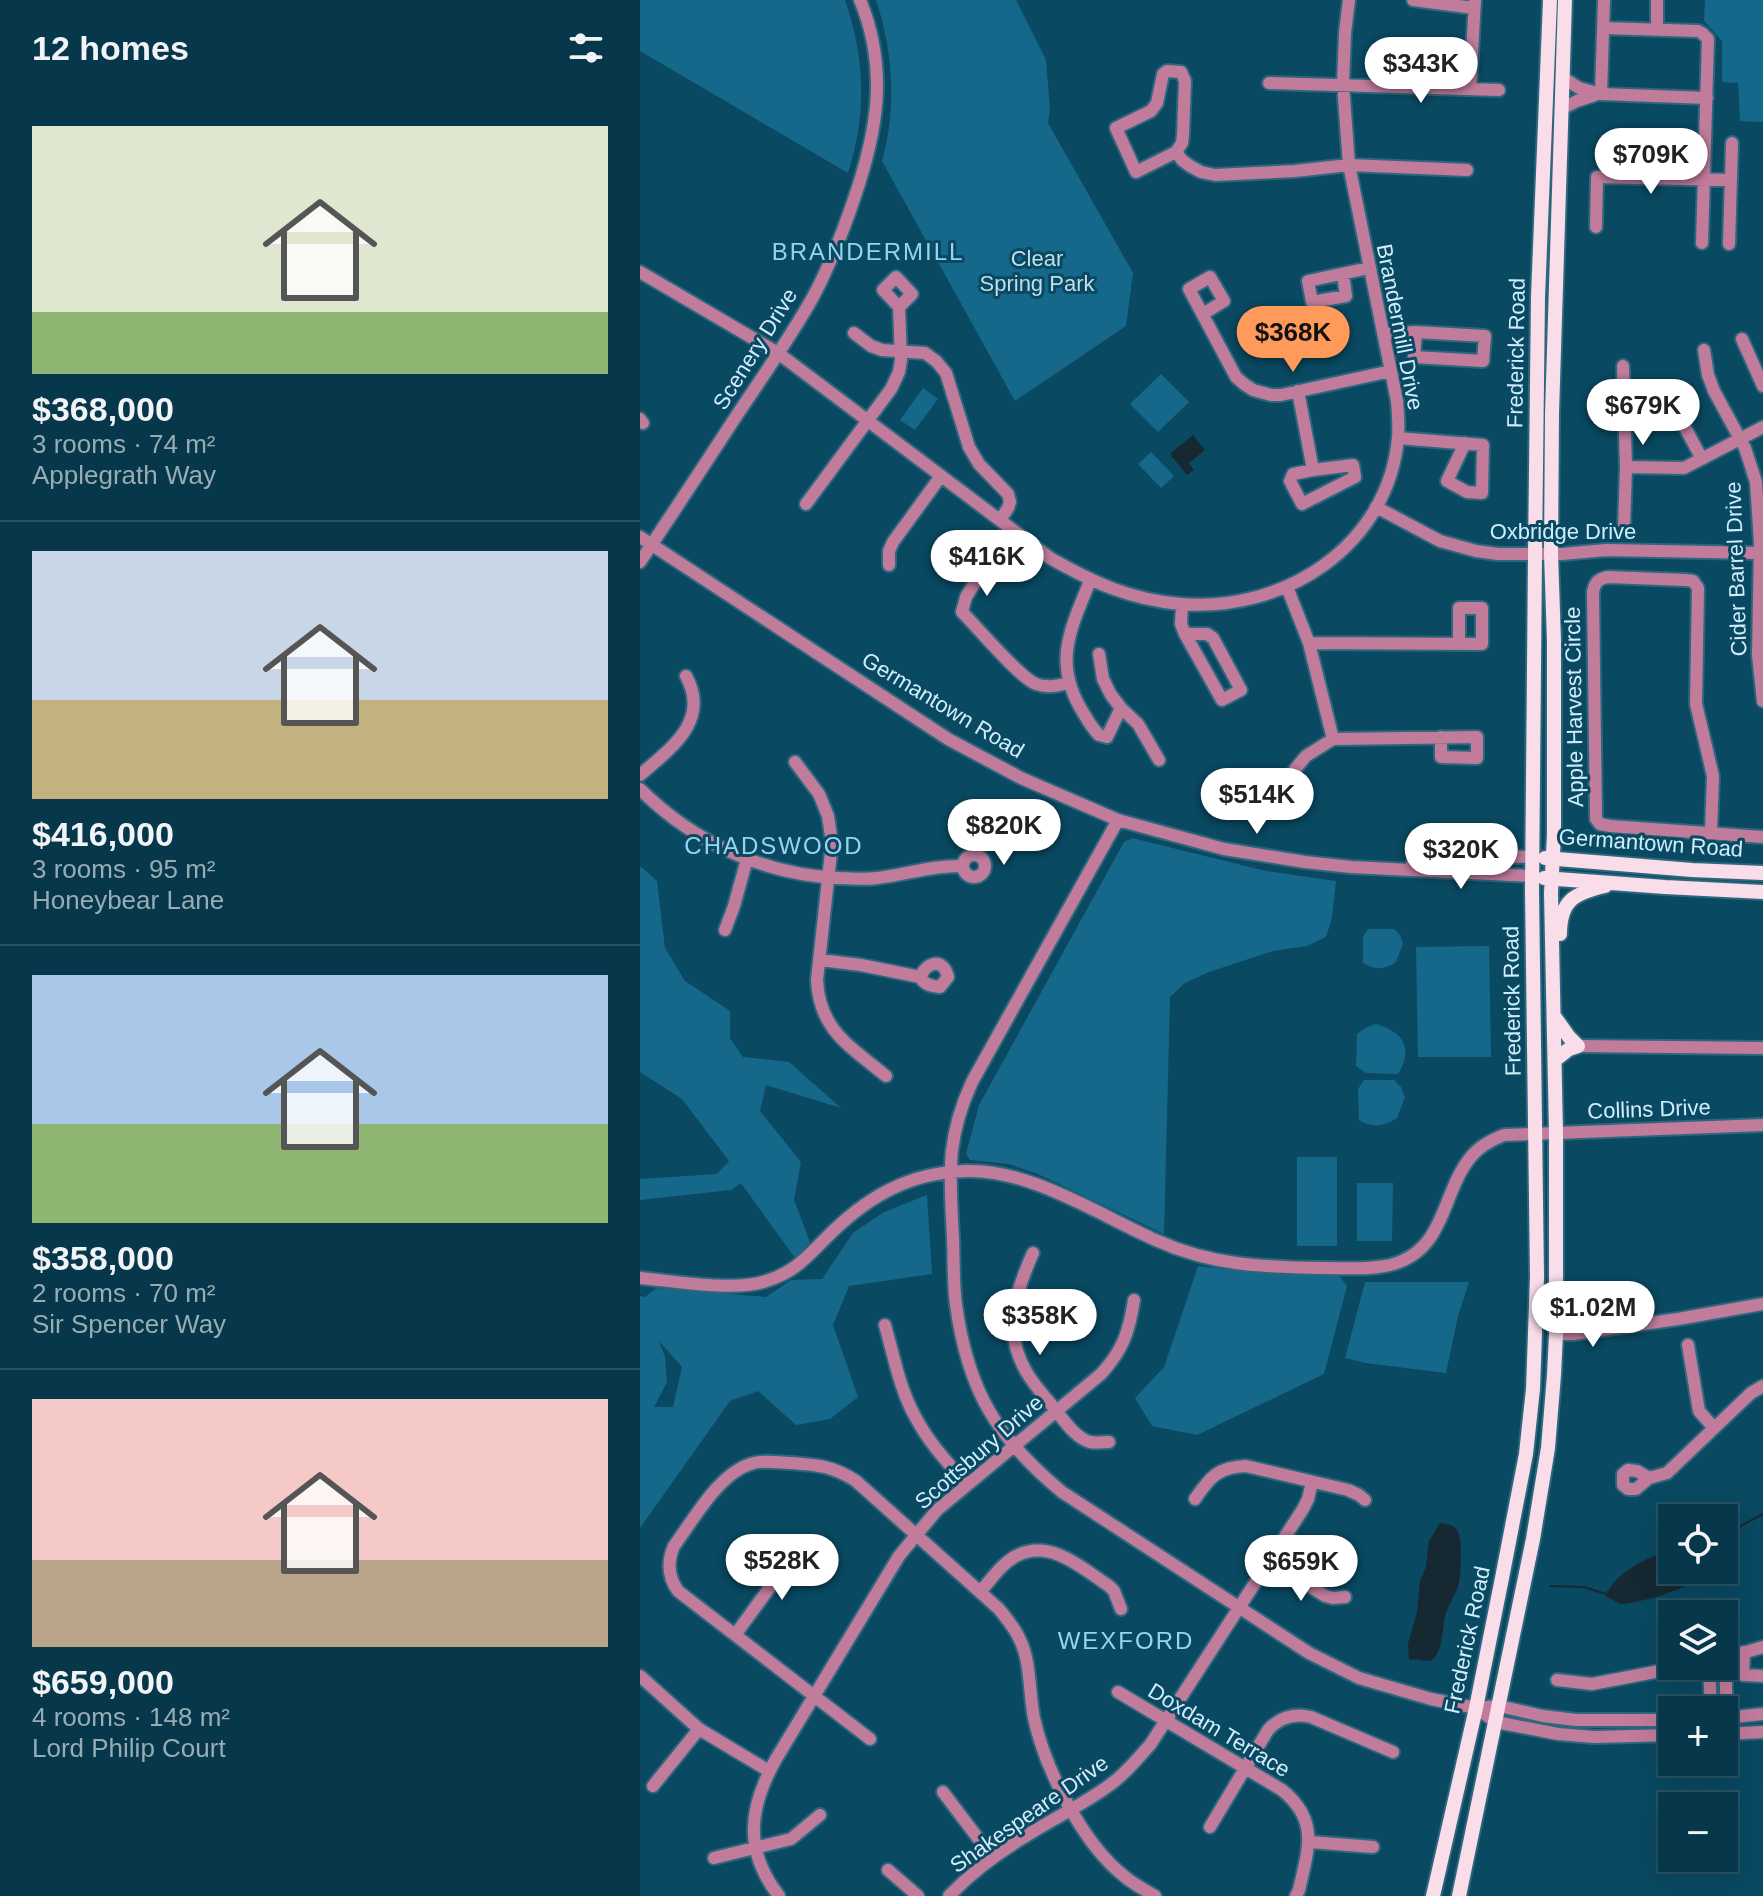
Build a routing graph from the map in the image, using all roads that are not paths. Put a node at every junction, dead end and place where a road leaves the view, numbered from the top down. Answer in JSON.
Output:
{"nodes":[{"id":1,"x":860,"y":0,"type":"edge"},
{"id":2,"x":1349,"y":0,"type":"edge"},
{"id":3,"x":1413,"y":0,"type":"edge"},
{"id":4,"x":1550,"y":0,"type":"edge"},
{"id":5,"x":1565,"y":0,"type":"edge"},
{"id":6,"x":1604,"y":0,"type":"edge"},
{"id":7,"x":1657,"y":0,"type":"edge"},
{"id":8,"x":1474,"y":4,"type":"edge"},
{"id":9,"x":1603,"y":28,"type":"junction"},
{"id":10,"x":1657,"y":29,"type":"junction"},
{"id":11,"x":1562,"y":77,"type":"junction"},
{"id":12,"x":1269,"y":83,"type":"dead end"},
{"id":13,"x":1343,"y":84,"type":"junction"},
{"id":14,"x":1470,"y":89,"type":"junction"},
{"id":15,"x":1499,"y":90,"type":"dead end"},
{"id":16,"x":1601,"y":94,"type":"junction"},
{"id":17,"x":1707,"y":98,"type":"junction"},
{"id":18,"x":1561,"y":109,"type":"junction"},
{"id":19,"x":1732,"y":143,"type":"dead end"},
{"id":20,"x":1176,"y":152,"type":"junction"},
{"id":21,"x":1349,"y":165,"type":"junction"},
{"id":22,"x":1467,"y":170,"type":"dead end"},
{"id":23,"x":1705,"y":180,"type":"junction"},
{"id":24,"x":1731,"y":180,"type":"junction"},
{"id":25,"x":1596,"y":227,"type":"dead end"},
{"id":26,"x":1702,"y":243,"type":"dead end"},
{"id":27,"x":1729,"y":244,"type":"dead end"},
{"id":28,"x":1369,"y":268,"type":"junction"},
{"id":29,"x":1343,"y":274,"type":"dead end"},
{"id":30,"x":641,"y":276,"type":"edge"},
{"id":31,"x":899,"y":307,"type":"dead end"},
{"id":32,"x":1203,"y":314,"type":"dead end"},
{"id":33,"x":1416,"y":332,"type":"junction"},
{"id":34,"x":854,"y":333,"type":"dead end"},
{"id":35,"x":1383,"y":334,"type":"junction"},
{"id":36,"x":1742,"y":339,"type":"dead end"},
{"id":37,"x":1704,"y":350,"type":"dead end"},
{"id":38,"x":900,"y":351,"type":"junction"},
{"id":39,"x":778,"y":353,"type":"junction"},
{"id":40,"x":1623,"y":366,"type":"dead end"},
{"id":41,"x":1391,"y":371,"type":"junction"},
{"id":42,"x":1763,"y":386,"type":"edge"},
{"id":43,"x":1298,"y":391,"type":"junction"},
{"id":44,"x":1624,"y":393,"type":"junction"},
{"id":45,"x":868,"y":420,"type":"junction"},
{"id":46,"x":1763,"y":427,"type":"edge"},
{"id":47,"x":1398,"y":438,"type":"junction"},
{"id":48,"x":1740,"y":439,"type":"junction"},
{"id":49,"x":1465,"y":443,"type":"dead end"},
{"id":50,"x":1702,"y":459,"type":"junction"},
{"id":51,"x":1626,"y":467,"type":"junction"},
{"id":52,"x":1313,"y":470,"type":"junction"},
{"id":53,"x":941,"y":476,"type":"junction"},
{"id":54,"x":806,"y":504,"type":"dead end"},
{"id":55,"x":1376,"y":507,"type":"junction"},
{"id":56,"x":1000,"y":520,"type":"junction"},
{"id":57,"x":1624,"y":528,"type":"dead end"},
{"id":58,"x":640,"y":537,"type":"edge"},
{"id":59,"x":652,"y":544,"type":"junction"},
{"id":60,"x":1651,"y":551,"type":"junction"},
{"id":61,"x":1759,"y":553,"type":"junction"},
{"id":62,"x":1551,"y":554,"type":"junction"},
{"id":63,"x":1535,"y":555,"type":"junction"},
{"id":64,"x":640,"y":562,"type":"edge"},
{"id":65,"x":889,"y":565,"type":"dead end"},
{"id":66,"x":982,"y":571,"type":"dead end"},
{"id":67,"x":1650,"y":578,"type":"junction"},
{"id":68,"x":1090,"y":581,"type":"junction"},
{"id":69,"x":1287,"y":587,"type":"junction"},
{"id":70,"x":1182,"y":604,"type":"junction"},
{"id":71,"x":1185,"y":634,"type":"junction"},
{"id":72,"x":1309,"y":643,"type":"junction"},
{"id":73,"x":1459,"y":643,"type":"dead end"},
{"id":74,"x":1099,"y":654,"type":"dead end"},
{"id":75,"x":1760,"y":655,"type":"edge"},
{"id":76,"x":686,"y":676,"type":"dead end"},
{"id":77,"x":1068,"y":683,"type":"junction"},
{"id":78,"x":1763,"y":701,"type":"edge"},
{"id":79,"x":1121,"y":708,"type":"junction"},
{"id":80,"x":1441,"y":737,"type":"dead end"},
{"id":81,"x":1333,"y":739,"type":"junction"},
{"id":82,"x":1159,"y":760,"type":"dead end"},
{"id":83,"x":795,"y":762,"type":"dead end"},
{"id":84,"x":640,"y":775,"type":"edge"},
{"id":85,"x":640,"y":789,"type":"edge"},
{"id":86,"x":1278,"y":812,"type":"dead end"},
{"id":87,"x":1118,"y":820,"type":"junction"},
{"id":88,"x":1711,"y":832,"type":"junction"},
{"id":89,"x":1763,"y":837,"type":"edge"},
{"id":90,"x":1532,"y":857,"type":"junction"},
{"id":91,"x":1553,"y":858,"type":"junction"},
{"id":92,"x":747,"y":859,"type":"junction"},
{"id":93,"x":962,"y":866,"type":"dead end"},
{"id":94,"x":1393,"y":868,"type":"junction"},
{"id":95,"x":1763,"y":873,"type":"edge"},
{"id":96,"x":1532,"y":876,"type":"junction"},
{"id":97,"x":828,"y":877,"type":"junction"},
{"id":98,"x":1552,"y":878,"type":"junction"},
{"id":99,"x":1617,"y":883,"type":"junction"},
{"id":100,"x":1763,"y":892,"type":"edge"},
{"id":101,"x":725,"y":930,"type":"dead end"},
{"id":102,"x":820,"y":960,"type":"junction"},
{"id":103,"x":1552,"y":965,"type":"junction"},
{"id":104,"x":920,"y":977,"type":"dead end"},
{"id":105,"x":1553,"y":1016,"type":"junction"},
{"id":106,"x":1578,"y":1046,"type":"junction"},
{"id":107,"x":1763,"y":1048,"type":"edge"},
{"id":108,"x":1555,"y":1060,"type":"junction"},
{"id":109,"x":886,"y":1076,"type":"dead end"},
{"id":110,"x":1763,"y":1125,"type":"edge"},
{"id":111,"x":1536,"y":1133,"type":"junction"},
{"id":112,"x":1556,"y":1133,"type":"junction"},
{"id":113,"x":949,"y":1172,"type":"junction"},
{"id":114,"x":1033,"y":1253,"type":"dead end"},
{"id":115,"x":1537,"y":1277,"type":"junction"},
{"id":116,"x":640,"y":1278,"type":"edge"},
{"id":117,"x":1134,"y":1300,"type":"dead end"},
{"id":118,"x":1556,"y":1300,"type":"junction"},
{"id":119,"x":1763,"y":1304,"type":"edge"},
{"id":120,"x":885,"y":1325,"type":"dead end"},
{"id":121,"x":1626,"y":1326,"type":"junction"},
{"id":122,"x":1556,"y":1334,"type":"junction"},
{"id":123,"x":1688,"y":1345,"type":"dead end"},
{"id":124,"x":1763,"y":1386,"type":"edge"},
{"id":125,"x":1056,"y":1411,"type":"junction"},
{"id":126,"x":1714,"y":1428,"type":"junction"},
{"id":127,"x":1109,"y":1442,"type":"dead end"},
{"id":128,"x":1013,"y":1446,"type":"junction"},
{"id":129,"x":1649,"y":1478,"type":"dead end"},
{"id":130,"x":1312,"y":1482,"type":"junction"},
{"id":131,"x":967,"y":1485,"type":"junction"},
{"id":132,"x":1195,"y":1499,"type":"dead end"},
{"id":133,"x":1365,"y":1500,"type":"dead end"},
{"id":134,"x":916,"y":1535,"type":"junction"},
{"id":135,"x":779,"y":1558,"type":"dead end"},
{"id":136,"x":1270,"y":1561,"type":"junction"},
{"id":137,"x":980,"y":1592,"type":"junction"},
{"id":138,"x":1345,"y":1597,"type":"dead end"},
{"id":139,"x":1121,"y":1609,"type":"dead end"},
{"id":140,"x":1239,"y":1609,"type":"junction"},
{"id":141,"x":735,"y":1635,"type":"junction"},
{"id":142,"x":1763,"y":1647,"type":"edge"},
{"id":143,"x":1744,"y":1652,"type":"junction"},
{"id":144,"x":1738,"y":1654,"type":"edge"},
{"id":145,"x":1658,"y":1671,"type":"edge"},
{"id":146,"x":640,"y":1676,"type":"edge"},
{"id":147,"x":1763,"y":1676,"type":"edge"},
{"id":148,"x":1557,"y":1680,"type":"dead end"},
{"id":149,"x":1118,"y":1692,"type":"dead end"},
{"id":150,"x":814,"y":1697,"type":"junction"},
{"id":151,"x":1499,"y":1706,"type":"junction"},
{"id":152,"x":1476,"y":1708,"type":"junction"},
{"id":153,"x":1763,"y":1714,"type":"edge"},
{"id":154,"x":1738,"y":1717,"type":"edge"},
{"id":155,"x":1658,"y":1720,"type":"edge"},
{"id":156,"x":1166,"y":1721,"type":"junction"},
{"id":157,"x":1496,"y":1722,"type":"junction"},
{"id":158,"x":699,"y":1729,"type":"junction"},
{"id":159,"x":1763,"y":1732,"type":"edge"},
{"id":160,"x":1738,"y":1733,"type":"edge"},
{"id":161,"x":1658,"y":1735,"type":"edge"},
{"id":162,"x":870,"y":1739,"type":"dead end"},
{"id":163,"x":1393,"y":1752,"type":"dead end"},
{"id":164,"x":1245,"y":1768,"type":"junction"},
{"id":165,"x":769,"y":1771,"type":"junction"},
{"id":166,"x":653,"y":1786,"type":"dead end"},
{"id":167,"x":943,"y":1792,"type":"dead end"},
{"id":168,"x":1071,"y":1809,"type":"junction"},
{"id":169,"x":820,"y":1815,"type":"dead end"},
{"id":170,"x":1210,"y":1827,"type":"dead end"},
{"id":171,"x":1310,"y":1842,"type":"junction"},
{"id":172,"x":1373,"y":1847,"type":"dead end"},
{"id":173,"x":757,"y":1849,"type":"junction"},
{"id":174,"x":714,"y":1858,"type":"dead end"},
{"id":175,"x":993,"y":1858,"type":"junction"},
{"id":176,"x":888,"y":1870,"type":"dead end"},
{"id":177,"x":779,"y":1896,"type":"edge"},
{"id":178,"x":918,"y":1896,"type":"edge"},
{"id":179,"x":949,"y":1896,"type":"edge"},
{"id":180,"x":1155,"y":1896,"type":"edge"},
{"id":181,"x":1296,"y":1896,"type":"edge"},
{"id":182,"x":1433,"y":1896,"type":"edge"},
{"id":183,"x":1459,"y":1896,"type":"edge"}],
"edges":[{"from":1,"to":39,"type":"street","name":"Scenery Drive"},
{"from":2,"to":13,"type":"street","name":"Brandermill Drive"},
{"from":3,"to":8,"type":"street"},
{"from":4,"to":63,"type":"main road","name":"Frederick Road"},
{"from":5,"to":11,"type":"main road","name":"Frederick Road"},
{"from":6,"to":9,"type":"street"},
{"from":7,"to":10,"type":"street"},
{"from":8,"to":14,"type":"street"},
{"from":9,"to":10,"type":"street"},
{"from":9,"to":16,"type":"street"},
{"from":10,"to":17,"type":"street"},
{"from":11,"to":16,"type":"street"},
{"from":11,"to":18,"type":"main road","name":"Frederick Road"},
{"from":12,"to":13,"type":"street"},
{"from":13,"to":14,"type":"street"},
{"from":13,"to":21,"type":"street","name":"Brandermill Drive"},
{"from":14,"to":15,"type":"street"},
{"from":16,"to":17,"type":"street"},
{"from":16,"to":18,"type":"street"},
{"from":17,"to":23,"type":"street"},
{"from":18,"to":62,"type":"main road","name":"Frederick Road"},
{"from":19,"to":24,"type":"street"},
{"from":20,"to":20,"type":"street"},
{"from":20,"to":21,"type":"street"},
{"from":21,"to":22,"type":"street"},
{"from":21,"to":28,"type":"street","name":"Brandermill Drive"},
{"from":23,"to":24,"type":"street"},
{"from":23,"to":25,"type":"street"},
{"from":23,"to":26,"type":"street"},
{"from":24,"to":27,"type":"street"},
{"from":28,"to":29,"type":"street"},
{"from":28,"to":35,"type":"street","name":"Brandermill Drive"},
{"from":30,"to":39,"type":"street","name":"Brandermill Drive"},
{"from":31,"to":38,"type":"street"},
{"from":32,"to":43,"type":"street"},
{"from":33,"to":33,"type":"street"},
{"from":33,"to":35,"type":"street"},
{"from":34,"to":38,"type":"street"},
{"from":35,"to":41,"type":"street","name":"Brandermill Drive"},
{"from":36,"to":42,"type":"street"},
{"from":37,"to":48,"type":"street","name":"Cider Barrel Drive"},
{"from":38,"to":45,"type":"street"},
{"from":38,"to":56,"type":"street"},
{"from":39,"to":45,"type":"street","name":"Brandermill Drive"},
{"from":39,"to":59,"type":"street","name":"Scenery Drive"},
{"from":40,"to":44,"type":"street"},
{"from":41,"to":43,"type":"street"},
{"from":41,"to":47,"type":"street","name":"Brandermill Drive"},
{"from":43,"to":52,"type":"street"},
{"from":44,"to":50,"type":"street"},
{"from":44,"to":51,"type":"street"},
{"from":45,"to":53,"type":"street","name":"Brandermill Drive"},
{"from":45,"to":54,"type":"street"},
{"from":46,"to":48,"type":"street"},
{"from":47,"to":49,"type":"street"},
{"from":47,"to":55,"type":"street","name":"Brandermill Drive"},
{"from":48,"to":50,"type":"street"},
{"from":48,"to":61,"type":"street","name":"Cider Barrel Drive"},
{"from":50,"to":51,"type":"street"},
{"from":51,"to":57,"type":"street"},
{"from":52,"to":52,"type":"street"},
{"from":53,"to":56,"type":"street","name":"Brandermill Drive"},
{"from":53,"to":65,"type":"street"},
{"from":55,"to":63,"type":"street","name":"Oxbridge Drive"},
{"from":55,"to":69,"type":"street","name":"Brandermill Drive"},
{"from":56,"to":68,"type":"street","name":"Brandermill Drive"},
{"from":58,"to":59,"type":"street","name":"Germantown Road"},
{"from":59,"to":64,"type":"street","name":"Scenery Drive"},
{"from":59,"to":87,"type":"street","name":"Germantown Road"},
{"from":60,"to":61,"type":"street","name":"Oxbridge Drive"},
{"from":60,"to":62,"type":"street","name":"Oxbridge Drive"},
{"from":60,"to":67,"type":"street"},
{"from":61,"to":75,"type":"street","name":"Cider Barrel Drive"},
{"from":62,"to":63,"type":"street","name":"Oxbridge Drive"},
{"from":62,"to":91,"type":"main road","name":"Frederick Road"},
{"from":63,"to":90,"type":"main road","name":"Frederick Road"},
{"from":66,"to":77,"type":"street"},
{"from":67,"to":88,"type":"street","name":"Apple Harvest Circle"},
{"from":67,"to":88,"type":"street","name":"Apple Harvest Circle"},
{"from":68,"to":70,"type":"street","name":"Brandermill Drive"},
{"from":68,"to":77,"type":"street"},
{"from":69,"to":70,"type":"street","name":"Brandermill Drive"},
{"from":69,"to":72,"type":"street"},
{"from":70,"to":71,"type":"street"},
{"from":71,"to":71,"type":"street"},
{"from":72,"to":73,"type":"street"},
{"from":72,"to":81,"type":"street"},
{"from":74,"to":79,"type":"street"},
{"from":75,"to":78,"type":"street","name":"Cider Barrel Drive"},
{"from":76,"to":84,"type":"street"},
{"from":77,"to":79,"type":"street"},
{"from":79,"to":82,"type":"street"},
{"from":80,"to":81,"type":"street"},
{"from":81,"to":86,"type":"street"},
{"from":83,"to":97,"type":"street"},
{"from":85,"to":92,"type":"street"},
{"from":87,"to":94,"type":"street","name":"Germantown Road"},
{"from":87,"to":113,"type":"street"},
{"from":88,"to":89,"type":"street","name":"Apple Harvest Circle"},
{"from":90,"to":91,"type":"main road","name":"Germantown Road"},
{"from":90,"to":94,"type":"street","name":"Germantown Road"},
{"from":90,"to":96,"type":"main road","name":"Frederick Road"},
{"from":91,"to":95,"type":"main road","name":"Germantown Road"},
{"from":91,"to":98,"type":"main road","name":"Frederick Road"},
{"from":92,"to":97,"type":"street"},
{"from":92,"to":101,"type":"street"},
{"from":93,"to":97,"type":"street"},
{"from":94,"to":96,"type":"street","name":"Germantown Road"},
{"from":96,"to":98,"type":"main road","name":"Germantown Road"},
{"from":96,"to":111,"type":"main road","name":"Frederick Road"},
{"from":97,"to":102,"type":"street"},
{"from":98,"to":99,"type":"main road","name":"Germantown Road"},
{"from":98,"to":103,"type":"main road","name":"Frederick Road"},
{"from":99,"to":100,"type":"main road","name":"Germantown Road"},
{"from":99,"to":103,"type":"main road"},
{"from":102,"to":104,"type":"street"},
{"from":102,"to":109,"type":"street"},
{"from":103,"to":105,"type":"main road","name":"Frederick Road"},
{"from":105,"to":106,"type":"main road"},
{"from":105,"to":108,"type":"main road","name":"Frederick Road"},
{"from":106,"to":107,"type":"street"},
{"from":106,"to":108,"type":"main road"},
{"from":108,"to":112,"type":"main road","name":"Frederick Road"},
{"from":110,"to":112,"type":"street","name":"Collins Drive"},
{"from":111,"to":112,"type":"street","name":"Collins Drive"},
{"from":111,"to":113,"type":"street","name":"Collins Drive"},
{"from":111,"to":115,"type":"main road","name":"Frederick Road"},
{"from":112,"to":118,"type":"main road","name":"Frederick Road"},
{"from":113,"to":116,"type":"street","name":"Collins Drive"},
{"from":113,"to":128,"type":"street"},
{"from":114,"to":125,"type":"street"},
{"from":115,"to":122,"type":"main road"},
{"from":115,"to":152,"type":"main road","name":"Frederick Road"},
{"from":117,"to":125,"type":"street","name":"Scottsbury Drive"},
{"from":118,"to":121,"type":"street"},
{"from":118,"to":122,"type":"main road","name":"Frederick Road"},
{"from":119,"to":121,"type":"street"},
{"from":120,"to":131,"type":"street"},
{"from":121,"to":122,"type":"street"},
{"from":122,"to":151,"type":"main road","name":"Frederick Road"},
{"from":123,"to":126,"type":"street"},
{"from":124,"to":126,"type":"street"},
{"from":125,"to":127,"type":"street"},
{"from":125,"to":128,"type":"street","name":"Scottsbury Drive"},
{"from":126,"to":129,"type":"street"},
{"from":128,"to":131,"type":"street","name":"Scottsbury Drive"},
{"from":128,"to":140,"type":"street"},
{"from":130,"to":132,"type":"street"},
{"from":130,"to":133,"type":"street"},
{"from":130,"to":136,"type":"street","name":"Shakespeare Drive"},
{"from":131,"to":134,"type":"street","name":"Scottsbury Drive"},
{"from":134,"to":137,"type":"street"},
{"from":134,"to":141,"type":"street"},
{"from":134,"to":150,"type":"street","name":"Scottsbury Drive"},
{"from":135,"to":141,"type":"street"},
{"from":136,"to":138,"type":"street"},
{"from":136,"to":140,"type":"street","name":"Shakespeare Drive"},
{"from":137,"to":139,"type":"street"},
{"from":137,"to":168,"type":"street"},
{"from":140,"to":152,"type":"street"},
{"from":140,"to":156,"type":"street","name":"Shakespeare Drive"},
{"from":141,"to":150,"type":"street"},
{"from":142,"to":143,"type":"street"},
{"from":143,"to":144,"type":"street"},
{"from":143,"to":147,"type":"street"},
{"from":145,"to":148,"type":"street"},
{"from":146,"to":158,"type":"street"},
{"from":149,"to":156,"type":"street","name":"Doxdam Terrace"},
{"from":150,"to":162,"type":"street"},
{"from":150,"to":165,"type":"street","name":"Scottsbury Drive"},
{"from":151,"to":152,"type":"street"},
{"from":151,"to":155,"type":"street"},
{"from":151,"to":157,"type":"main road","name":"Frederick Road"},
{"from":152,"to":157,"type":"street"},
{"from":152,"to":182,"type":"main road","name":"Frederick Road"},
{"from":153,"to":154,"type":"street"},
{"from":156,"to":164,"type":"street","name":"Doxdam Terrace"},
{"from":156,"to":168,"type":"street","name":"Shakespeare Drive"},
{"from":157,"to":161,"type":"street"},
{"from":157,"to":183,"type":"main road","name":"Frederick Road"},
{"from":158,"to":165,"type":"street"},
{"from":158,"to":166,"type":"street"},
{"from":159,"to":160,"type":"street"},
{"from":163,"to":164,"type":"street"},
{"from":164,"to":170,"type":"street"},
{"from":164,"to":171,"type":"street","name":"Doxdam Terrace"},
{"from":165,"to":173,"type":"street","name":"Scottsbury Drive"},
{"from":167,"to":175,"type":"street"},
{"from":168,"to":175,"type":"street","name":"Shakespeare Drive"},
{"from":168,"to":180,"type":"street"},
{"from":169,"to":173,"type":"street"},
{"from":171,"to":172,"type":"street"},
{"from":171,"to":181,"type":"street"},
{"from":173,"to":174,"type":"street"},
{"from":173,"to":177,"type":"street","name":"Scottsbury Drive"},
{"from":175,"to":179,"type":"street","name":"Shakespeare Drive"},
{"from":176,"to":178,"type":"street"}]}
